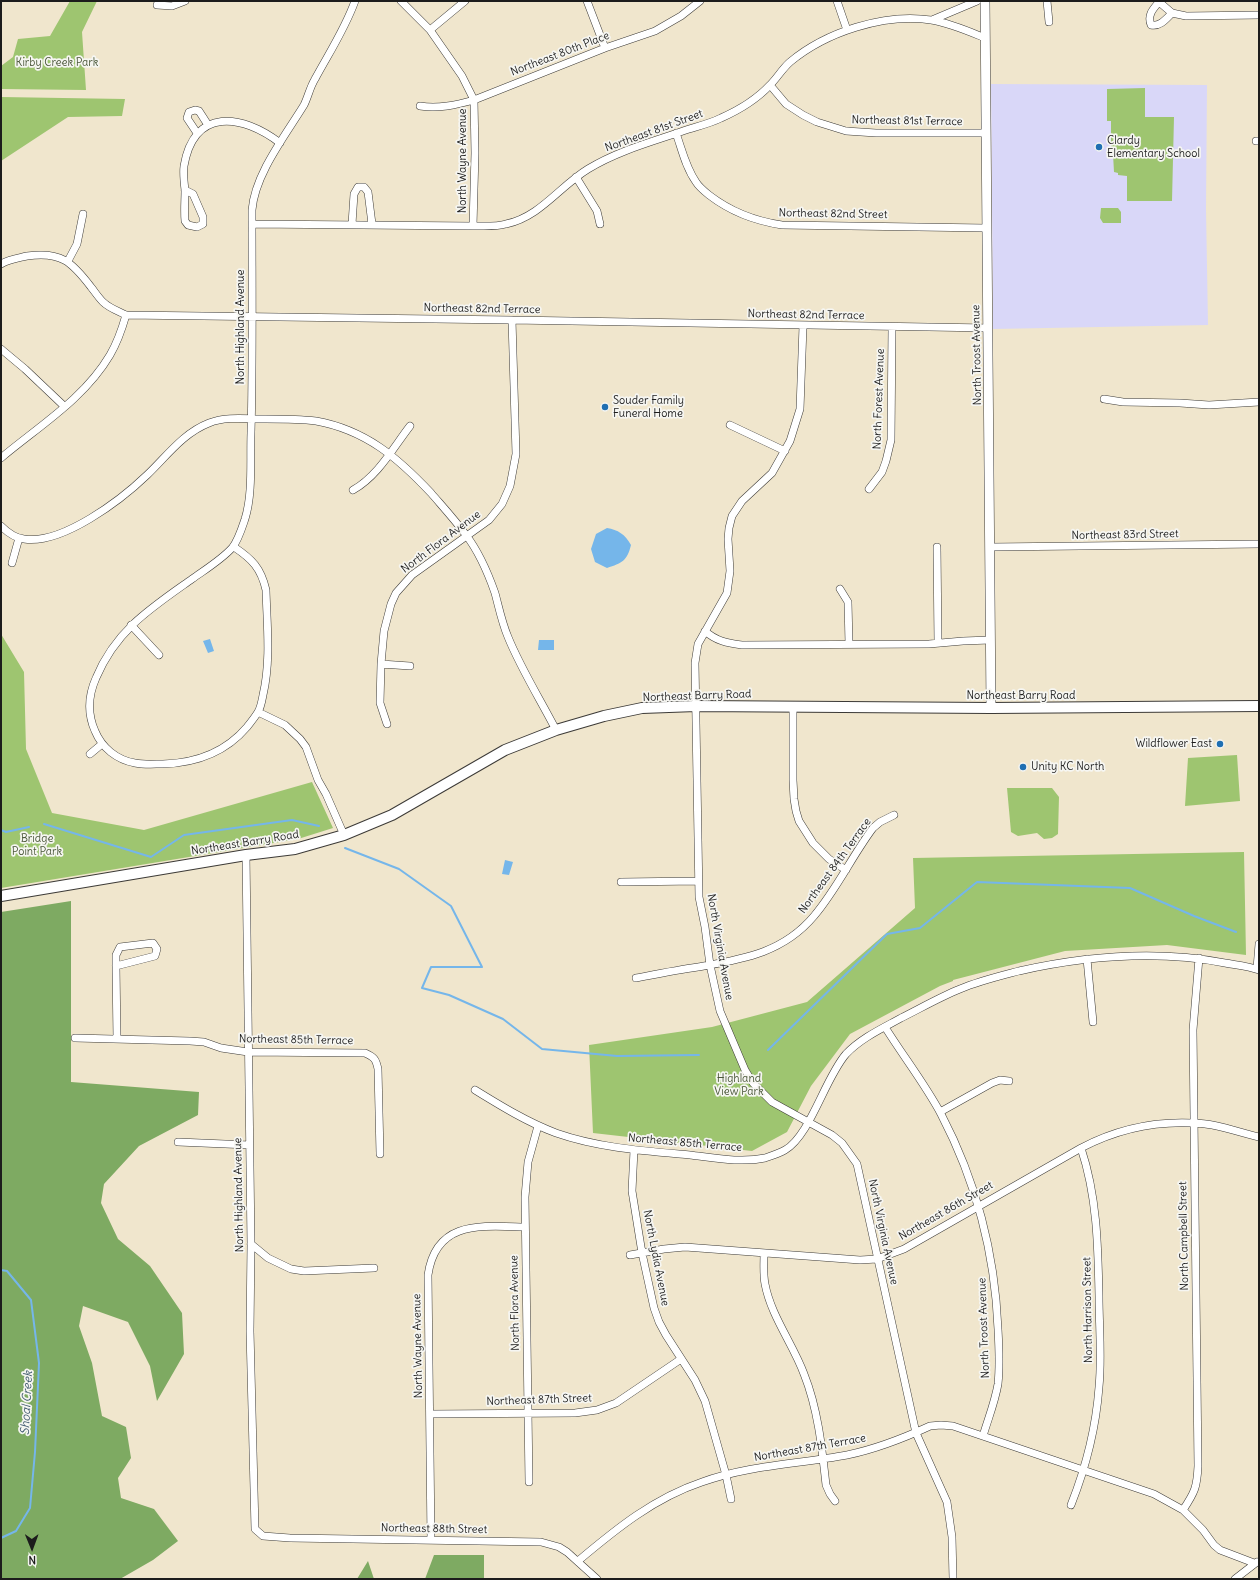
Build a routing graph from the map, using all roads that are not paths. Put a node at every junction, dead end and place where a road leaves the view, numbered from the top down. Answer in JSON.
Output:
{"nodes":[{"id":1,"x":185,"y":1,"type":"edge"},
{"id":2,"x":355,"y":1,"type":"edge"},
{"id":3,"x":401,"y":1,"type":"edge"},
{"id":4,"x":466,"y":1,"type":"edge"},
{"id":5,"x":587,"y":1,"type":"edge"},
{"id":6,"x":700,"y":1,"type":"edge"},
{"id":7,"x":838,"y":1,"type":"edge"},
{"id":8,"x":977,"y":1,"type":"edge"},
{"id":9,"x":985,"y":1,"type":"edge"},
{"id":10,"x":1047,"y":1,"type":"edge"},
{"id":11,"x":1158,"y":2,"type":"edge"},
{"id":12,"x":156,"y":5,"type":"dead end"},
{"id":13,"x":1172,"y":13,"type":"junction"},
{"id":14,"x":1259,"y":15,"type":"edge"},
{"id":15,"x":932,"y":20,"type":"junction"},
{"id":16,"x":1049,"y":22,"type":"dead end"},
{"id":17,"x":430,"y":30,"type":"junction"},
{"id":18,"x":847,"y":30,"type":"junction"},
{"id":19,"x":985,"y":38,"type":"junction"},
{"id":20,"x":604,"y":48,"type":"junction"},
{"id":21,"x":770,"y":85,"type":"junction"},
{"id":22,"x":474,"y":100,"type":"junction"},
{"id":23,"x":420,"y":106,"type":"dead end"},
{"id":24,"x":208,"y":125,"type":"junction"},
{"id":25,"x":197,"y":133,"type":"junction"},
{"id":26,"x":676,"y":133,"type":"junction"},
{"id":27,"x":986,"y":133,"type":"junction"},
{"id":28,"x":280,"y":143,"type":"junction"},
{"id":29,"x":576,"y":177,"type":"junction"},
{"id":30,"x":185,"y":190,"type":"junction"},
{"id":31,"x":83,"y":214,"type":"dead end"},
{"id":32,"x":252,"y":224,"type":"junction"},
{"id":33,"x":352,"y":224,"type":"junction"},
{"id":34,"x":372,"y":224,"type":"junction"},
{"id":35,"x":600,"y":224,"type":"dead end"},
{"id":36,"x":473,"y":226,"type":"junction"},
{"id":37,"x":986,"y":228,"type":"junction"},
{"id":38,"x":68,"y":261,"type":"junction"},
{"id":39,"x":1,"y":264,"type":"edge"},
{"id":40,"x":126,"y":315,"type":"junction"},
{"id":41,"x":252,"y":318,"type":"junction"},
{"id":42,"x":512,"y":320,"type":"junction"},
{"id":43,"x":803,"y":326,"type":"junction"},
{"id":44,"x":892,"y":328,"type":"junction"},
{"id":45,"x":988,"y":328,"type":"junction"},
{"id":46,"x":1,"y":349,"type":"edge"},
{"id":47,"x":1104,"y":398,"type":"dead end"},
{"id":48,"x":1259,"y":402,"type":"edge"},
{"id":49,"x":64,"y":406,"type":"junction"},
{"id":50,"x":251,"y":419,"type":"junction"},
{"id":51,"x":410,"y":426,"type":"dead end"},
{"id":52,"x":730,"y":426,"type":"dead end"},
{"id":53,"x":785,"y":451,"type":"junction"},
{"id":54,"x":390,"y":453,"type":"junction"},
{"id":55,"x":1,"y":458,"type":"edge"},
{"id":56,"x":869,"y":489,"type":"dead end"},
{"id":57,"x":353,"y":490,"type":"dead end"},
{"id":58,"x":1,"y":526,"type":"edge"},
{"id":59,"x":467,"y":536,"type":"junction"},
{"id":60,"x":20,"y":538,"type":"junction"},
{"id":61,"x":1259,"y":544,"type":"edge"},
{"id":62,"x":234,"y":547,"type":"junction"},
{"id":63,"x":937,"y":547,"type":"dead end"},
{"id":64,"x":991,"y":547,"type":"junction"},
{"id":65,"x":12,"y":563,"type":"dead end"},
{"id":66,"x":840,"y":589,"type":"dead end"},
{"id":67,"x":131,"y":625,"type":"junction"},
{"id":68,"x":705,"y":631,"type":"junction"},
{"id":69,"x":990,"y":640,"type":"junction"},
{"id":70,"x":938,"y":643,"type":"junction"},
{"id":71,"x":849,"y":644,"type":"junction"},
{"id":72,"x":159,"y":655,"type":"dead end"},
{"id":73,"x":381,"y":664,"type":"junction"},
{"id":74,"x":410,"y":666,"type":"dead end"},
{"id":75,"x":696,"y":706,"type":"junction"},
{"id":76,"x":793,"y":706,"type":"junction"},
{"id":77,"x":1259,"y":706,"type":"edge"},
{"id":78,"x":991,"y":708,"type":"junction"},
{"id":79,"x":258,"y":712,"type":"junction"},
{"id":80,"x":386,"y":724,"type":"dead end"},
{"id":81,"x":556,"y":730,"type":"junction"},
{"id":82,"x":102,"y":744,"type":"junction"},
{"id":83,"x":90,"y":754,"type":"dead end"},
{"id":84,"x":894,"y":815,"type":"dead end"},
{"id":85,"x":344,"y":835,"type":"junction"},
{"id":86,"x":246,"y":855,"type":"junction"},
{"id":87,"x":846,"y":870,"type":"junction"},
{"id":88,"x":698,"y":881,"type":"junction"},
{"id":89,"x":621,"y":882,"type":"dead end"},
{"id":90,"x":1,"y":896,"type":"edge"},
{"id":91,"x":1259,"y":944,"type":"edge"},
{"id":92,"x":1199,"y":958,"type":"junction"},
{"id":93,"x":1087,"y":959,"type":"junction"},
{"id":94,"x":710,"y":965,"type":"junction"},
{"id":95,"x":116,"y":966,"type":"junction"},
{"id":96,"x":1258,"y":969,"type":"edge"},
{"id":97,"x":636,"y":978,"type":"dead end"},
{"id":98,"x":1093,"y":1022,"type":"dead end"},
{"id":99,"x":885,"y":1027,"type":"junction"},
{"id":100,"x":75,"y":1038,"type":"dead end"},
{"id":101,"x":117,"y":1039,"type":"junction"},
{"id":102,"x":248,"y":1052,"type":"junction"},
{"id":103,"x":1009,"y":1081,"type":"dead end"},
{"id":104,"x":475,"y":1090,"type":"dead end"},
{"id":105,"x":940,"y":1112,"type":"junction"},
{"id":106,"x":808,"y":1122,"type":"junction"},
{"id":107,"x":1194,"y":1122,"type":"junction"},
{"id":108,"x":538,"y":1126,"type":"junction"},
{"id":109,"x":1259,"y":1137,"type":"edge"},
{"id":110,"x":178,"y":1142,"type":"dead end"},
{"id":111,"x":249,"y":1145,"type":"junction"},
{"id":112,"x":1081,"y":1148,"type":"junction"},
{"id":113,"x":634,"y":1150,"type":"junction"},
{"id":114,"x":380,"y":1154,"type":"dead end"},
{"id":115,"x":978,"y":1207,"type":"junction"},
{"id":116,"x":525,"y":1227,"type":"junction"},
{"id":117,"x":251,"y":1244,"type":"junction"},
{"id":118,"x":642,"y":1253,"type":"junction"},
{"id":119,"x":764,"y":1253,"type":"junction"},
{"id":120,"x":630,"y":1255,"type":"dead end"},
{"id":121,"x":877,"y":1259,"type":"junction"},
{"id":122,"x":374,"y":1268,"type":"dead end"},
{"id":123,"x":681,"y":1359,"type":"junction"},
{"id":124,"x":528,"y":1412,"type":"junction"},
{"id":125,"x":430,"y":1414,"type":"junction"},
{"id":126,"x":916,"y":1433,"type":"junction"},
{"id":127,"x":983,"y":1436,"type":"junction"},
{"id":128,"x":823,"y":1458,"type":"junction"},
{"id":129,"x":1084,"y":1472,"type":"junction"},
{"id":130,"x":726,"y":1475,"type":"junction"},
{"id":131,"x":529,"y":1482,"type":"dead end"},
{"id":132,"x":731,"y":1499,"type":"dead end"},
{"id":133,"x":835,"y":1501,"type":"dead end"},
{"id":134,"x":1071,"y":1505,"type":"dead end"},
{"id":135,"x":1183,"y":1510,"type":"junction"},
{"id":136,"x":258,"y":1533,"type":"joint"},
{"id":137,"x":431,"y":1540,"type":"junction"},
{"id":138,"x":578,"y":1561,"type":"junction"},
{"id":139,"x":1257,"y":1562,"type":"edge"},
{"id":140,"x":597,"y":1579,"type":"edge"},
{"id":141,"x":953,"y":1579,"type":"edge"},
{"id":142,"x":1235,"y":1579,"type":"edge"}],
"edges":[{"from":1,"to":12,"type":"street"},
{"from":2,"to":28,"type":"street","name":"North Highland Avenue"},
{"from":3,"to":17,"type":"street","name":"North Wayne Avenue"},
{"from":4,"to":17,"type":"street"},
{"from":5,"to":20,"type":"street"},
{"from":6,"to":20,"type":"street","name":"Northeast 80th Place"},
{"from":7,"to":18,"type":"street"},
{"from":8,"to":15,"type":"street","name":"Northeast 81st Street"},
{"from":9,"to":19,"type":"street","name":"North Troost Avenue"},
{"from":10,"to":16,"type":"street"},
{"from":11,"to":13,"type":"street"},
{"from":11,"to":13,"type":"street"},
{"from":13,"to":14,"type":"street"},
{"from":15,"to":18,"type":"street","name":"Northeast 81st Street"},
{"from":15,"to":19,"type":"street","name":"Northeast 81st Street"},
{"from":17,"to":22,"type":"street","name":"North Wayne Avenue"},
{"from":18,"to":21,"type":"street","name":"Northeast 81st Street"},
{"from":19,"to":27,"type":"street","name":"North Troost Avenue"},
{"from":20,"to":22,"type":"street","name":"Northeast 80th Place"},
{"from":21,"to":26,"type":"street","name":"Northeast 81st Street"},
{"from":21,"to":27,"type":"street","name":"Northeast 81st Terrace"},
{"from":22,"to":23,"type":"street","name":"Northeast 80th Place"},
{"from":22,"to":36,"type":"street","name":"North Wayne Avenue"},
{"from":24,"to":25,"type":"street"},
{"from":24,"to":25,"type":"street"},
{"from":24,"to":28,"type":"street"},
{"from":25,"to":30,"type":"street"},
{"from":26,"to":29,"type":"street","name":"Northeast 81st Street"},
{"from":26,"to":37,"type":"street","name":"Northeast 82nd Street"},
{"from":27,"to":37,"type":"street","name":"North Troost Avenue"},
{"from":28,"to":32,"type":"street","name":"North Highland Avenue"},
{"from":29,"to":35,"type":"street"},
{"from":29,"to":36,"type":"street","name":"Northeast 81st Street"},
{"from":30,"to":30,"type":"street"},
{"from":31,"to":38,"type":"street"},
{"from":32,"to":33,"type":"street","name":"Northeast 81st Street"},
{"from":32,"to":41,"type":"street","name":"North Highland Avenue"},
{"from":33,"to":34,"type":"street","name":"Northeast 81st Street"},
{"from":33,"to":34,"type":"street"},
{"from":34,"to":36,"type":"street","name":"Northeast 81st Street"},
{"from":37,"to":45,"type":"street","name":"North Troost Avenue"},
{"from":38,"to":39,"type":"street","name":"Northeast 82nd Terrace"},
{"from":38,"to":40,"type":"street","name":"Northeast 82nd Terrace"},
{"from":40,"to":41,"type":"street","name":"Northeast 82nd Terrace"},
{"from":40,"to":49,"type":"street"},
{"from":41,"to":42,"type":"street","name":"Northeast 82nd Terrace"},
{"from":41,"to":50,"type":"street","name":"North Highland Avenue"},
{"from":42,"to":43,"type":"street","name":"Northeast 82nd Terrace"},
{"from":42,"to":59,"type":"street","name":"North Flora Avenue"},
{"from":43,"to":44,"type":"street","name":"Northeast 82nd Terrace"},
{"from":43,"to":53,"type":"street","name":"North Virginia Avenue"},
{"from":44,"to":45,"type":"street","name":"Northeast 82nd Terrace"},
{"from":44,"to":56,"type":"street","name":"North Forest Avenue"},
{"from":45,"to":64,"type":"street","name":"North Troost Avenue"},
{"from":46,"to":49,"type":"street"},
{"from":47,"to":48,"type":"street"},
{"from":49,"to":55,"type":"street"},
{"from":50,"to":54,"type":"street"},
{"from":50,"to":60,"type":"street"},
{"from":50,"to":62,"type":"street","name":"North Highland Avenue"},
{"from":51,"to":54,"type":"street"},
{"from":52,"to":53,"type":"street"},
{"from":53,"to":68,"type":"street","name":"North Virginia Avenue"},
{"from":54,"to":57,"type":"street"},
{"from":54,"to":59,"type":"street"},
{"from":58,"to":60,"type":"street"},
{"from":59,"to":73,"type":"street","name":"North Flora Avenue"},
{"from":59,"to":81,"type":"street"},
{"from":60,"to":65,"type":"street"},
{"from":61,"to":64,"type":"street","name":"Northeast 83rd Street"},
{"from":62,"to":67,"type":"street","name":"North Highland Avenue"},
{"from":62,"to":79,"type":"street"},
{"from":63,"to":70,"type":"street"},
{"from":64,"to":69,"type":"street","name":"North Troost Avenue"},
{"from":66,"to":71,"type":"street"},
{"from":67,"to":72,"type":"street"},
{"from":67,"to":82,"type":"street","name":"North Highland Avenue"},
{"from":68,"to":71,"type":"street"},
{"from":68,"to":75,"type":"street","name":"North Virginia Avenue"},
{"from":69,"to":70,"type":"street"},
{"from":69,"to":78,"type":"street","name":"North Troost Avenue"},
{"from":70,"to":71,"type":"street"},
{"from":73,"to":74,"type":"street"},
{"from":73,"to":80,"type":"street","name":"North Flora Avenue"},
{"from":75,"to":76,"type":"main road","name":"Northeast Barry Road"},
{"from":75,"to":81,"type":"main road","name":"Northeast Barry Road"},
{"from":75,"to":88,"type":"street","name":"North Virginia Avenue"},
{"from":76,"to":78,"type":"main road","name":"Northeast Barry Road"},
{"from":76,"to":87,"type":"street"},
{"from":77,"to":78,"type":"main road","name":"Northeast Barry Road"},
{"from":79,"to":82,"type":"street","name":"North Highland Avenue"},
{"from":79,"to":85,"type":"street"},
{"from":81,"to":85,"type":"main road","name":"Northeast Barry Road"},
{"from":82,"to":83,"type":"street"},
{"from":84,"to":87,"type":"street","name":"Northeast 84th Terrace"},
{"from":85,"to":86,"type":"main road","name":"Northeast Barry Road"},
{"from":86,"to":90,"type":"main road","name":"Northeast Barry Road"},
{"from":86,"to":102,"type":"street","name":"North Highland Avenue"},
{"from":87,"to":94,"type":"street","name":"Northeast 84th Terrace"},
{"from":88,"to":89,"type":"street"},
{"from":88,"to":94,"type":"street","name":"North Virginia Avenue"},
{"from":91,"to":96,"type":"street"},
{"from":92,"to":93,"type":"street","name":"Northeast 85th Terrace"},
{"from":92,"to":96,"type":"street","name":"Northeast 85th Terrace"},
{"from":92,"to":107,"type":"street","name":"North Campbell Street"},
{"from":93,"to":98,"type":"street"},
{"from":93,"to":99,"type":"street","name":"Northeast 85th Terrace"},
{"from":94,"to":97,"type":"street","name":"Northeast 84th Terrace"},
{"from":94,"to":106,"type":"street","name":"North Virginia Avenue"},
{"from":95,"to":95,"type":"street"},
{"from":95,"to":101,"type":"street"},
{"from":99,"to":105,"type":"street","name":"North Troost Avenue"},
{"from":99,"to":106,"type":"street","name":"Northeast 85th Terrace"},
{"from":100,"to":101,"type":"street","name":"Northeast 85th Terrace"},
{"from":101,"to":102,"type":"street","name":"Northeast 85th Terrace"},
{"from":102,"to":111,"type":"street","name":"North Highland Avenue"},
{"from":102,"to":114,"type":"street","name":"Northeast 85th Terrace"},
{"from":103,"to":105,"type":"street"},
{"from":104,"to":108,"type":"street","name":"Northeast 85th Terrace"},
{"from":105,"to":115,"type":"street","name":"North Troost Avenue"},
{"from":106,"to":113,"type":"street","name":"Northeast 85th Terrace"},
{"from":106,"to":121,"type":"street","name":"North Virginia Avenue"},
{"from":107,"to":109,"type":"street","name":"Northeast 86th Street"},
{"from":107,"to":112,"type":"street","name":"Northeast 86th Street"},
{"from":107,"to":135,"type":"street","name":"North Campbell Street"},
{"from":108,"to":113,"type":"street","name":"Northeast 85th Terrace"},
{"from":108,"to":116,"type":"street","name":"North Flora Avenue"},
{"from":110,"to":111,"type":"street"},
{"from":111,"to":117,"type":"street","name":"North Highland Avenue"},
{"from":112,"to":115,"type":"street","name":"Northeast 86th Street"},
{"from":112,"to":129,"type":"street","name":"North Harrison Street"},
{"from":113,"to":118,"type":"street","name":"North Lydia Avenue"},
{"from":115,"to":121,"type":"street","name":"Northeast 86th Street"},
{"from":115,"to":127,"type":"street","name":"North Troost Avenue"},
{"from":116,"to":124,"type":"street","name":"North Flora Avenue"},
{"from":116,"to":125,"type":"street","name":"North Wayne Avenue"},
{"from":117,"to":122,"type":"street"},
{"from":117,"to":136,"type":"street","name":"North Highland Avenue"},
{"from":118,"to":119,"type":"street","name":"Northeast 86th Street"},
{"from":118,"to":120,"type":"street","name":"Northeast 86th Street"},
{"from":118,"to":123,"type":"street","name":"North Lydia Avenue"},
{"from":119,"to":121,"type":"street","name":"Northeast 86th Street"},
{"from":119,"to":128,"type":"street"},
{"from":121,"to":126,"type":"street","name":"North Virginia Avenue"},
{"from":123,"to":124,"type":"street","name":"Northeast 87th Street"},
{"from":123,"to":130,"type":"street","name":"North Lydia Avenue"},
{"from":124,"to":125,"type":"street","name":"Northeast 87th Street"},
{"from":124,"to":131,"type":"street","name":"North Flora Avenue"},
{"from":125,"to":137,"type":"street","name":"North Wayne Avenue"},
{"from":126,"to":127,"type":"street","name":"Northeast 87th Terrace"},
{"from":126,"to":128,"type":"street","name":"Northeast 87th Terrace"},
{"from":126,"to":141,"type":"street"},
{"from":127,"to":129,"type":"street","name":"Northeast 87th Terrace"},
{"from":128,"to":130,"type":"street","name":"Northeast 87th Terrace"},
{"from":128,"to":133,"type":"street"},
{"from":129,"to":134,"type":"street"},
{"from":129,"to":135,"type":"street","name":"Northeast 87th Terrace"},
{"from":130,"to":132,"type":"street","name":"North Lydia Avenue"},
{"from":130,"to":138,"type":"street","name":"Northeast 87th Terrace"},
{"from":135,"to":139,"type":"street","name":"Northeast 87th Terrace"},
{"from":136,"to":137,"type":"street","name":"Northeast 88th Street"},
{"from":137,"to":138,"type":"street","name":"Northeast 88th Street"},
{"from":138,"to":140,"type":"street","name":"Northeast 88th Street"},
{"from":139,"to":142,"type":"street"}]}
